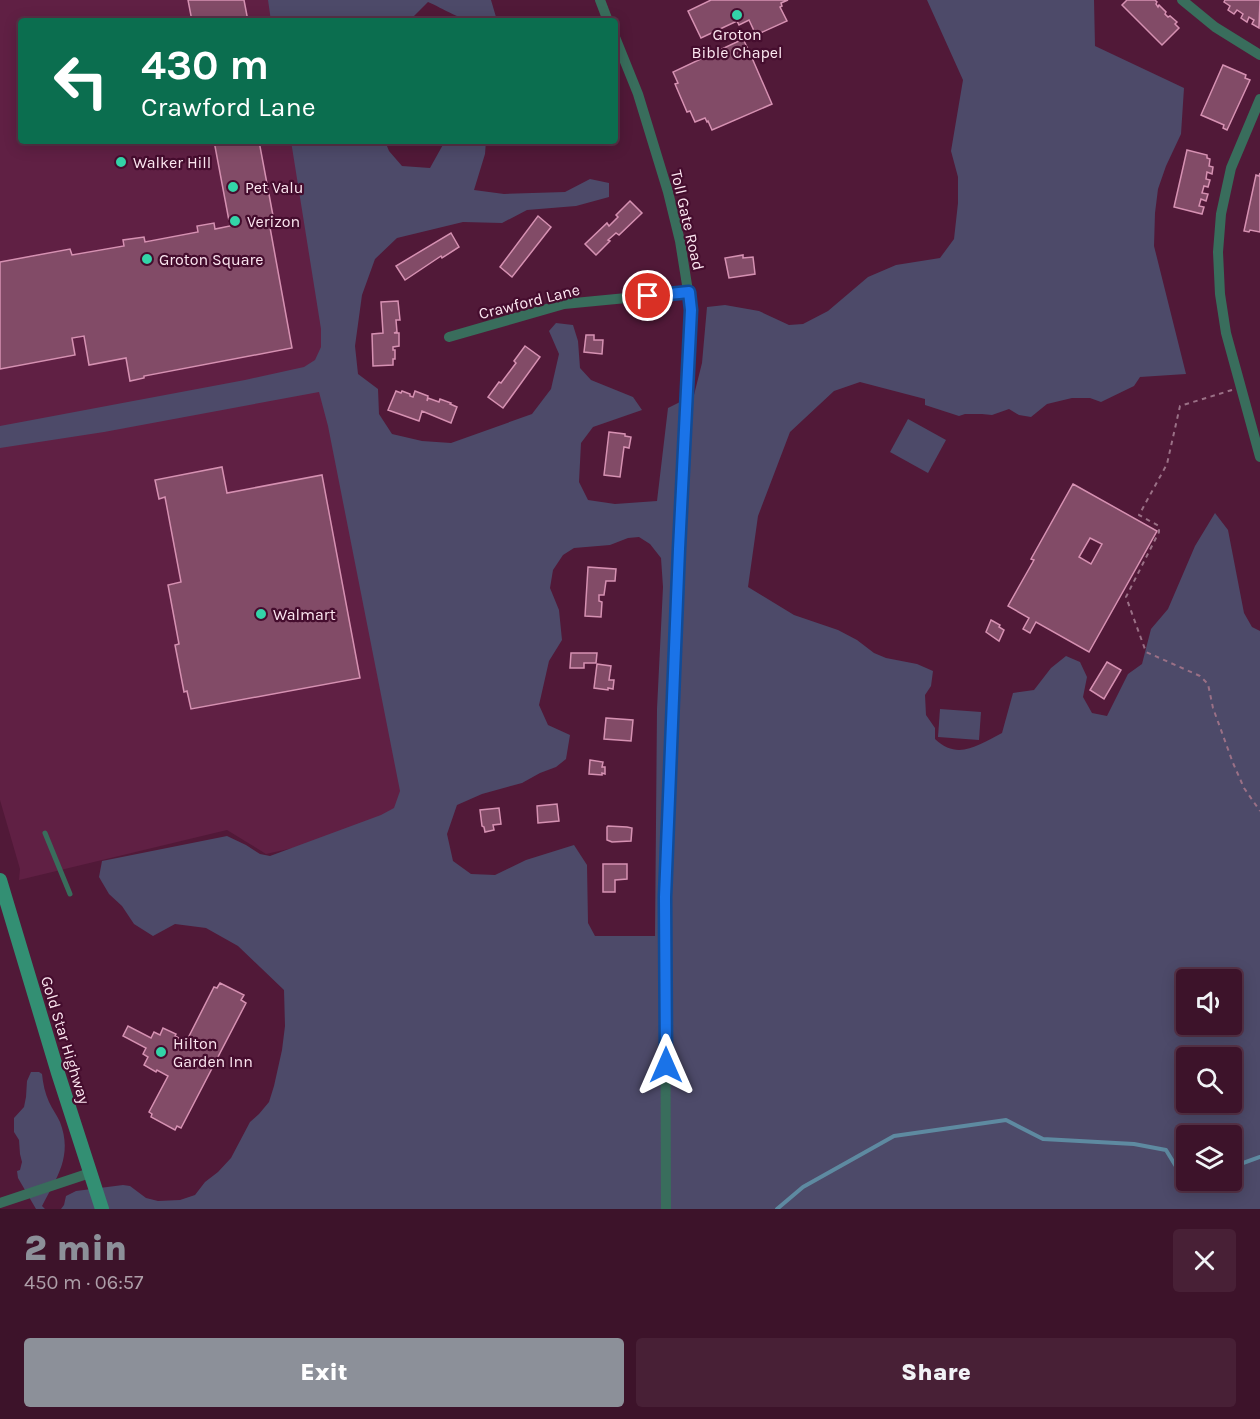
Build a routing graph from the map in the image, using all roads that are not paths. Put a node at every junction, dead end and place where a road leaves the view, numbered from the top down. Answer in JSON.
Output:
{"nodes":[{"id":1,"x":600,"y":0,"type":"edge"},
{"id":2,"x":1182,"y":0,"type":"edge"},
{"id":3,"x":607,"y":18,"type":"edge"},
{"id":4,"x":618,"y":44,"type":"edge"},
{"id":5,"x":1260,"y":55,"type":"edge"},
{"id":6,"x":1260,"y":99,"type":"edge"},
{"id":7,"x":689,"y":292,"type":"junction"},
{"id":8,"x":449,"y":337,"type":"dead end"},
{"id":9,"x":1260,"y":457,"type":"edge"},
{"id":10,"x":45,"y":833,"type":"dead end"},
{"id":11,"x":0,"y":880,"type":"edge"},
{"id":12,"x":70,"y":894,"type":"dead end"},
{"id":13,"x":90,"y":1173,"type":"junction"},
{"id":14,"x":0,"y":1203,"type":"edge"},
{"id":15,"x":102,"y":1209,"type":"edge"},
{"id":16,"x":666,"y":1209,"type":"edge"}],
"edges":[{"from":1,"to":3,"type":"street"},
{"from":2,"to":5,"type":"street"},
{"from":4,"to":7,"type":"street","name":"Toll Gate Road"},
{"from":6,"to":9,"type":"street"},
{"from":7,"to":8,"type":"street","name":"Crawford Lane"},
{"from":7,"to":16,"type":"street","name":"Toll Gate Road"},
{"from":10,"to":12,"type":"lane"},
{"from":11,"to":13,"type":"main road","name":"Gold Star Highway"},
{"from":13,"to":14,"type":"street"},
{"from":13,"to":15,"type":"main road","name":"Gold Star Highway"}]}
